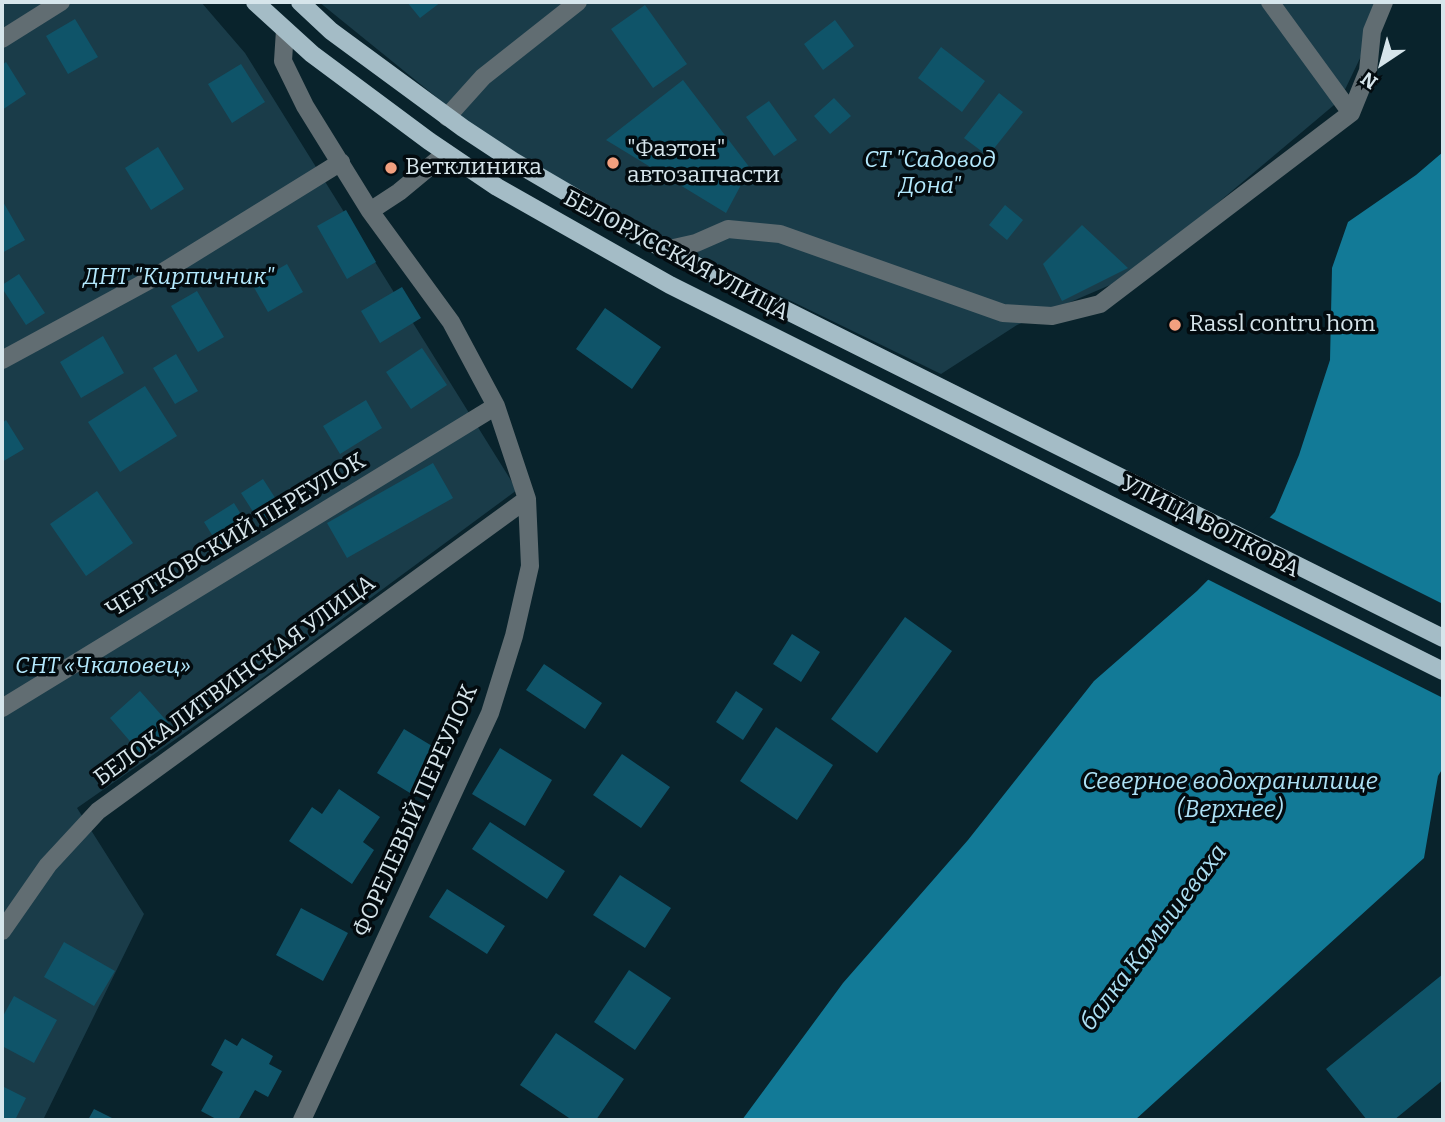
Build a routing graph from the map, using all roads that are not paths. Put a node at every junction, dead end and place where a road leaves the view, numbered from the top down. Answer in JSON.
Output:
{"nodes":[{"id":1,"x":61,"y":2,"type":"edge"},
{"id":2,"x":256,"y":2,"type":"edge"},
{"id":3,"x":300,"y":2,"type":"edge"},
{"id":4,"x":578,"y":2,"type":"edge"},
{"id":5,"x":1270,"y":2,"type":"edge"},
{"id":6,"x":1384,"y":2,"type":"edge"},
{"id":7,"x":285,"y":30,"type":"junction"},
{"id":8,"x":2,"y":39,"type":"edge"},
{"id":9,"x":1351,"y":113,"type":"junction"},
{"id":10,"x":447,"y":117,"type":"junction"},
{"id":11,"x":446,"y":153,"type":"junction"},
{"id":12,"x":341,"y":162,"type":"junction"},
{"id":13,"x":370,"y":211,"type":"junction"},
{"id":14,"x":665,"y":250,"type":"junction"},
{"id":15,"x":2,"y":360,"type":"edge"},
{"id":16,"x":969,"y":401,"type":"joint"},
{"id":17,"x":496,"y":406,"type":"junction"},
{"id":18,"x":955,"y":428,"type":"joint"},
{"id":19,"x":527,"y":499,"type":"junction"},
{"id":20,"x":1443,"y":638,"type":"edge"},
{"id":21,"x":1443,"y":671,"type":"edge"},
{"id":22,"x":2,"y":708,"type":"edge"},
{"id":23,"x":2,"y":931,"type":"edge"},
{"id":24,"x":302,"y":1120,"type":"edge"}],
"edges":[{"from":1,"to":8,"type":"street"},
{"from":2,"to":7,"type":"main road","name":"БЕЛОРУССКАЯ УЛИЦА"},
{"from":3,"to":10,"type":"main road","name":"БЕЛОРУССКАЯ УЛИЦА"},
{"from":4,"to":10,"type":"street"},
{"from":5,"to":9,"type":"street"},
{"from":6,"to":9,"type":"street"},
{"from":7,"to":11,"type":"main road","name":"БЕЛОРУССКАЯ УЛИЦА"},
{"from":7,"to":12,"type":"street","name":"ФОРЕЛЕВЫЙ ПЕРЕУЛОК"},
{"from":9,"to":14,"type":"street"},
{"from":10,"to":14,"type":"main road","name":"БЕЛОРУССКАЯ УЛИЦА"},
{"from":11,"to":13,"type":"street"},
{"from":11,"to":18,"type":"main road","name":"БЕЛОРУССКАЯ УЛИЦА"},
{"from":12,"to":13,"type":"street","name":"ФОРЕЛЕВЫЙ ПЕРЕУЛОК"},
{"from":12,"to":15,"type":"street"},
{"from":13,"to":17,"type":"street","name":"ФОРЕЛЕВЫЙ ПЕРЕУЛОК"},
{"from":14,"to":16,"type":"main road","name":"БЕЛОРУССКАЯ УЛИЦА"},
{"from":16,"to":20,"type":"main road","name":"УЛИЦА ВОЛКОВА"},
{"from":17,"to":19,"type":"street","name":"ФОРЕЛЕВЫЙ ПЕРЕУЛОК"},
{"from":17,"to":22,"type":"street","name":"ЧЕРТКОВСКИЙ ПЕРЕУЛОК"},
{"from":18,"to":21,"type":"main road","name":"УЛИЦА ВОЛКОВА"},
{"from":19,"to":23,"type":"street","name":"БЕЛОКАЛИТВИНСКАЯ УЛИЦА"},
{"from":19,"to":24,"type":"street","name":"ФОРЕЛЕВЫЙ ПЕРЕУЛОК"}]}
